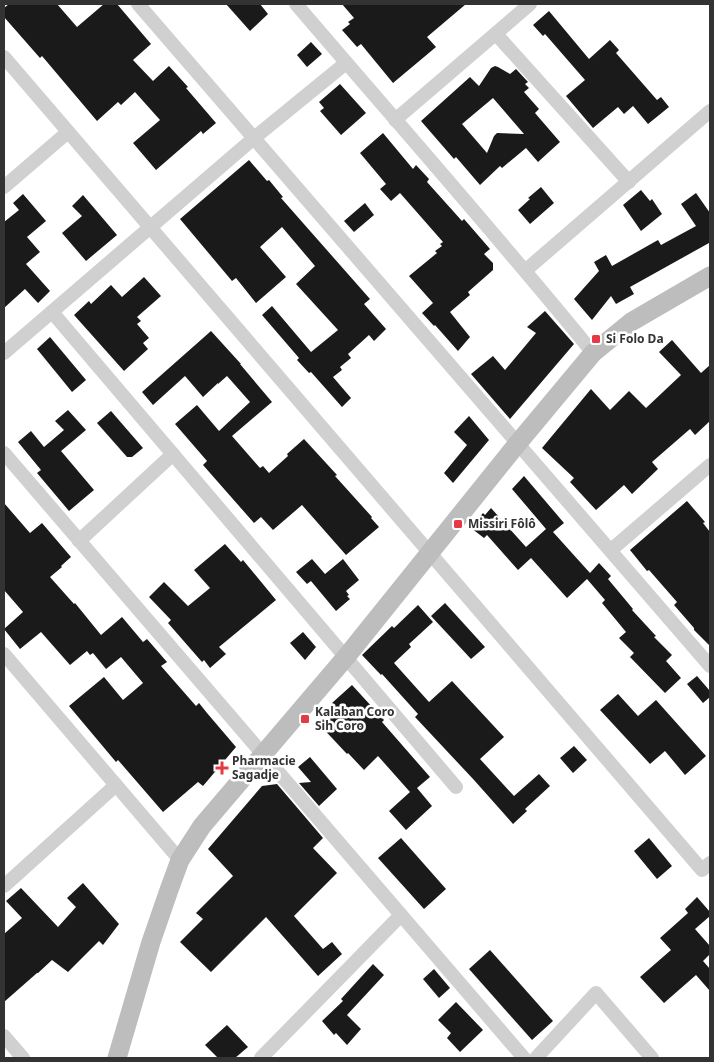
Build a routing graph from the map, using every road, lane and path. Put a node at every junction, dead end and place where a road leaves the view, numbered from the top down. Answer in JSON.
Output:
{"nodes":[{"id":1,"x":138,"y":4,"type":"edge"},
{"id":2,"x":530,"y":4,"type":"edge"},
{"id":3,"x":301,"y":6,"type":"edge"},
{"id":4,"x":496,"y":34,"type":"junction"},
{"id":5,"x":4,"y":57,"type":"edge"},
{"id":6,"x":346,"y":63,"type":"junction"},
{"id":7,"x":710,"y":111,"type":"edge"},
{"id":8,"x":395,"y":120,"type":"junction"},
{"id":9,"x":68,"y":132,"type":"junction"},
{"id":10,"x":254,"y":138,"type":"junction"},
{"id":11,"x":629,"y":182,"type":"junction"},
{"id":12,"x":4,"y":187,"type":"edge"},
{"id":13,"x":150,"y":228,"type":"junction"},
{"id":14,"x":526,"y":270,"type":"junction"},
{"id":15,"x":710,"y":276,"type":"edge"},
{"id":16,"x":52,"y":312,"type":"junction"},
{"id":17,"x":4,"y":353,"type":"edge"},
{"id":18,"x":593,"y":353,"type":"junction"},
{"id":19,"x":518,"y":443,"type":"junction"},
{"id":20,"x":4,"y":453,"type":"edge"},
{"id":21,"x":173,"y":454,"type":"junction"},
{"id":22,"x":710,"y":465,"type":"edge"},
{"id":23,"x":79,"y":540,"type":"junction"},
{"id":24,"x":611,"y":550,"type":"junction"},
{"id":25,"x":430,"y":553,"type":"junction"},
{"id":26,"x":4,"y":654,"type":"edge"},
{"id":27,"x":346,"y":657,"type":"junction"},
{"id":28,"x":710,"y":666,"type":"edge"},
{"id":29,"x":263,"y":754,"type":"junction"},
{"id":30,"x":116,"y":785,"type":"junction"},
{"id":31,"x":456,"y":787,"type":"dead end"},
{"id":32,"x":180,"y":860,"type":"junction"},
{"id":33,"x":710,"y":863,"type":"edge"},
{"id":34,"x":4,"y":886,"type":"edge"},
{"id":35,"x":401,"y":915,"type":"junction"},
{"id":36,"x":4,"y":1036,"type":"edge"},
{"id":37,"x":23,"y":1058,"type":"edge"},
{"id":38,"x":117,"y":1058,"type":"edge"},
{"id":39,"x":262,"y":1058,"type":"edge"},
{"id":40,"x":524,"y":1058,"type":"edge"},
{"id":41,"x":536,"y":1058,"type":"edge"},
{"id":42,"x":652,"y":1058,"type":"edge"}],
"edges":[{"from":1,"to":10,"type":"street"},
{"from":2,"to":4,"type":"street"},
{"from":3,"to":6,"type":"street"},
{"from":4,"to":8,"type":"street"},
{"from":4,"to":11,"type":"street"},
{"from":5,"to":9,"type":"street"},
{"from":6,"to":8,"type":"street"},
{"from":6,"to":10,"type":"street"},
{"from":7,"to":11,"type":"street"},
{"from":8,"to":14,"type":"street"},
{"from":9,"to":12,"type":"street"},
{"from":9,"to":13,"type":"street"},
{"from":10,"to":13,"type":"street"},
{"from":10,"to":19,"type":"street"},
{"from":11,"to":14,"type":"street"},
{"from":13,"to":16,"type":"street"},
{"from":13,"to":25,"type":"street"},
{"from":14,"to":18,"type":"street"},
{"from":15,"to":18,"type":"main road"},
{"from":16,"to":17,"type":"street"},
{"from":16,"to":21,"type":"street"},
{"from":18,"to":19,"type":"main road"},
{"from":19,"to":24,"type":"street"},
{"from":19,"to":25,"type":"main road"},
{"from":20,"to":23,"type":"street"},
{"from":21,"to":23,"type":"street"},
{"from":21,"to":27,"type":"street"},
{"from":22,"to":24,"type":"street"},
{"from":23,"to":29,"type":"street"},
{"from":24,"to":28,"type":"street"},
{"from":25,"to":27,"type":"main road"},
{"from":25,"to":33,"type":"street"},
{"from":26,"to":30,"type":"street"},
{"from":27,"to":29,"type":"main road"},
{"from":27,"to":31,"type":"street"},
{"from":29,"to":32,"type":"main road"},
{"from":29,"to":35,"type":"street"},
{"from":30,"to":32,"type":"street"},
{"from":30,"to":34,"type":"street"},
{"from":32,"to":38,"type":"main road"},
{"from":35,"to":39,"type":"street"},
{"from":35,"to":40,"type":"street"},
{"from":36,"to":37,"type":"street"},
{"from":41,"to":42,"type":"street"}]}
